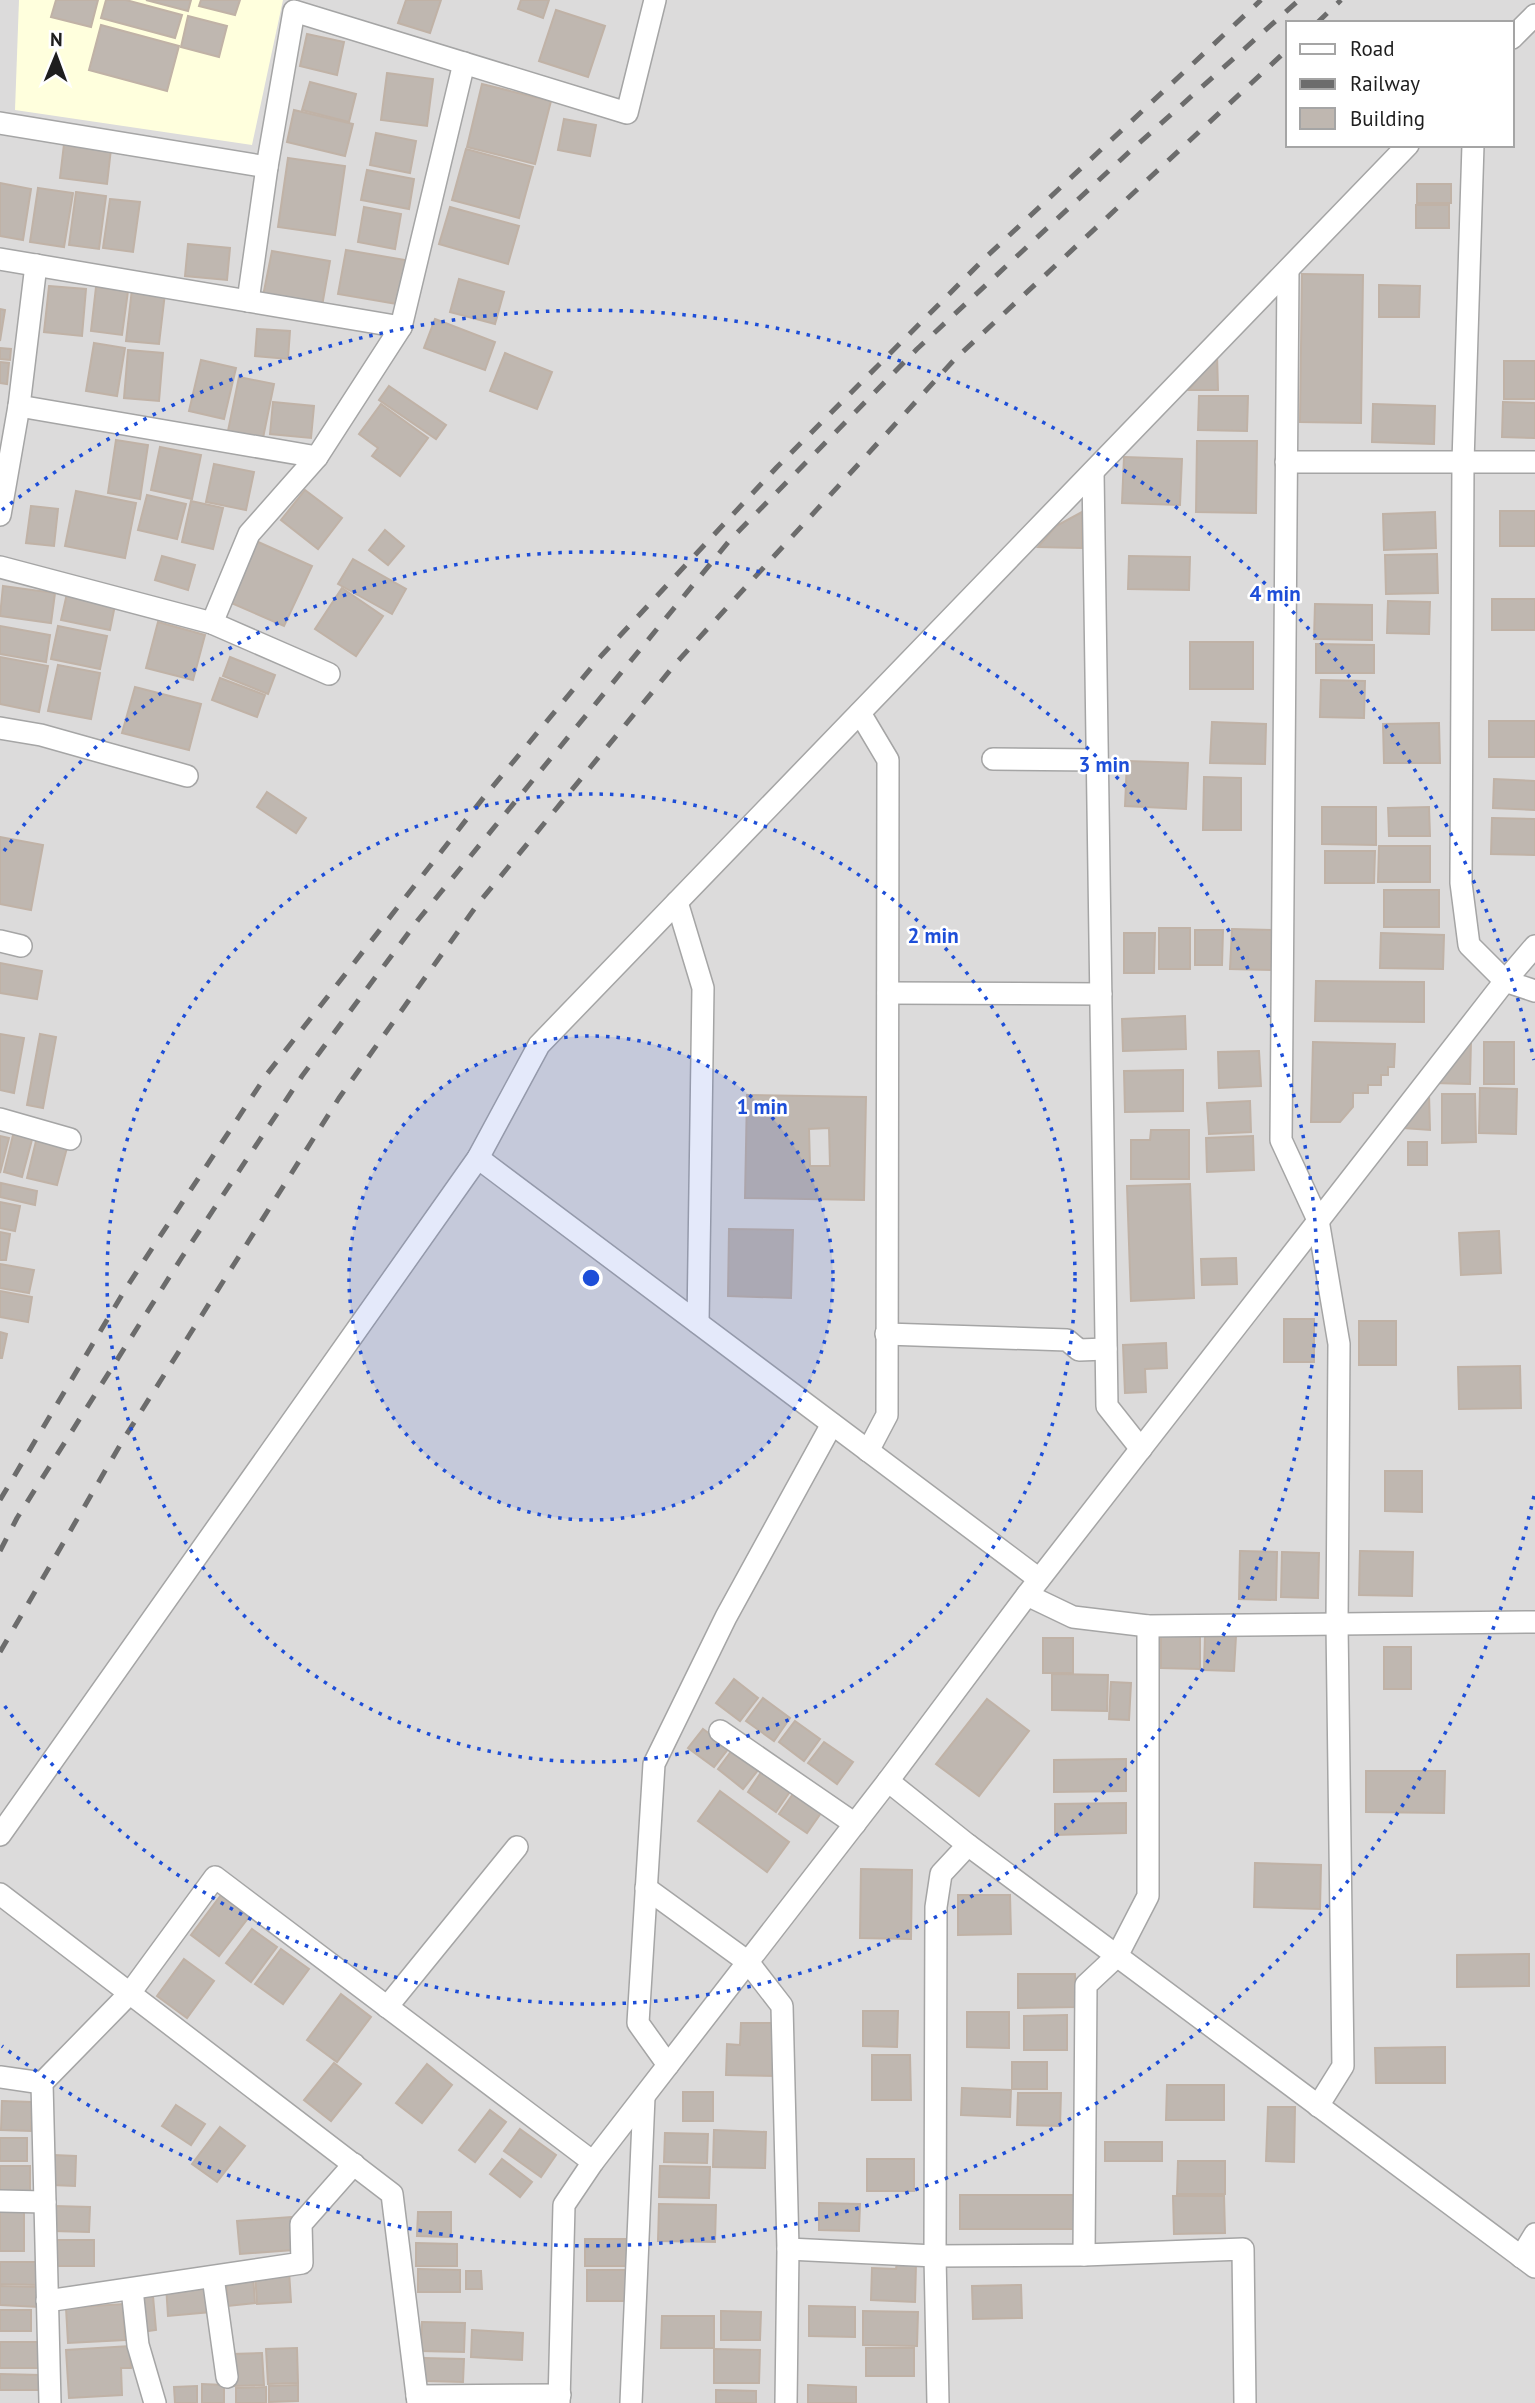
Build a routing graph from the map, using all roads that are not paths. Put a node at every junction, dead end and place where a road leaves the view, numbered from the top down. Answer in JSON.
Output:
{"nodes":[{"id":1,"x":655,"y":0,"type":"edge"},
{"id":2,"x":1535,"y":15,"type":"edge"},
{"id":3,"x":1514,"y":36,"type":"edge"},
{"id":4,"x":464,"y":63,"type":"junction"},
{"id":5,"x":0,"y":123,"type":"edge"},
{"id":6,"x":1406,"y":147,"type":"edge"},
{"id":7,"x":1473,"y":147,"type":"edge"},
{"id":8,"x":267,"y":167,"type":"junction"},
{"id":9,"x":0,"y":259,"type":"edge"},
{"id":10,"x":36,"y":265,"type":"junction"},
{"id":11,"x":1288,"y":270,"type":"junction"},
{"id":12,"x":248,"y":301,"type":"junction"},
{"id":13,"x":401,"y":327,"type":"junction"},
{"id":14,"x":19,"y":407,"type":"junction"},
{"id":15,"x":317,"y":457,"type":"junction"},
{"id":16,"x":1286,"y":462,"type":"junction"},
{"id":17,"x":1464,"y":462,"type":"junction"},
{"id":18,"x":1535,"y":462,"type":"edge"},
{"id":19,"x":1093,"y":472,"type":"junction"},
{"id":20,"x":0,"y":515,"type":"edge"},
{"id":21,"x":0,"y":567,"type":"edge"},
{"id":22,"x":212,"y":623,"type":"junction"},
{"id":23,"x":329,"y":674,"type":"dead end"},
{"id":24,"x":860,"y":713,"type":"junction"},
{"id":25,"x":0,"y":728,"type":"edge"},
{"id":26,"x":993,"y":759,"type":"dead end"},
{"id":27,"x":1097,"y":760,"type":"junction"},
{"id":28,"x":187,"y":776,"type":"dead end"},
{"id":29,"x":677,"y":902,"type":"junction"},
{"id":30,"x":0,"y":941,"type":"edge"},
{"id":31,"x":21,"y":946,"type":"dead end"},
{"id":32,"x":1535,"y":947,"type":"edge"},
{"id":33,"x":1505,"y":981,"type":"junction"},
{"id":34,"x":1535,"y":991,"type":"edge"},
{"id":35,"x":888,"y":993,"type":"junction"},
{"id":36,"x":1101,"y":995,"type":"junction"},
{"id":37,"x":0,"y":1119,"type":"edge"},
{"id":38,"x":70,"y":1139,"type":"dead end"},
{"id":39,"x":478,"y":1158,"type":"junction"},
{"id":40,"x":1318,"y":1220,"type":"junction"},
{"id":41,"x":698,"y":1323,"type":"junction"},
{"id":42,"x":886,"y":1334,"type":"junction"},
{"id":43,"x":1106,"y":1349,"type":"junction"},
{"id":44,"x":832,"y":1424,"type":"junction"},
{"id":45,"x":1141,"y":1449,"type":"junction"},
{"id":46,"x":868,"y":1451,"type":"junction"},
{"id":47,"x":1033,"y":1587,"type":"junction"},
{"id":48,"x":1535,"y":1622,"type":"edge"},
{"id":49,"x":1337,"y":1624,"type":"junction"},
{"id":50,"x":1148,"y":1626,"type":"junction"},
{"id":51,"x":720,"y":1731,"type":"dead end"},
{"id":52,"x":888,"y":1781,"type":"junction"},
{"id":53,"x":855,"y":1824,"type":"junction"},
{"id":54,"x":0,"y":1835,"type":"edge"},
{"id":55,"x":968,"y":1845,"type":"junction"},
{"id":56,"x":517,"y":1847,"type":"dead end"},
{"id":57,"x":646,"y":1888,"type":"junction"},
{"id":58,"x":0,"y":1894,"type":"edge"},
{"id":59,"x":1116,"y":1956,"type":"junction"},
{"id":60,"x":748,"y":1962,"type":"junction"},
{"id":61,"x":130,"y":1993,"type":"junction"},
{"id":62,"x":387,"y":2007,"type":"junction"},
{"id":63,"x":668,"y":2065,"type":"junction"},
{"id":64,"x":0,"y":2077,"type":"edge"},
{"id":65,"x":42,"y":2083,"type":"junction"},
{"id":66,"x":644,"y":2097,"type":"junction"},
{"id":67,"x":1318,"y":2106,"type":"junction"},
{"id":68,"x":593,"y":2162,"type":"junction"},
{"id":69,"x":354,"y":2164,"type":"junction"},
{"id":70,"x":0,"y":2201,"type":"edge"},
{"id":71,"x":45,"y":2202,"type":"junction"},
{"id":72,"x":1535,"y":2234,"type":"edge"},
{"id":73,"x":788,"y":2249,"type":"junction"},
{"id":74,"x":1084,"y":2255,"type":"junction"},
{"id":75,"x":934,"y":2256,"type":"junction"},
{"id":76,"x":1528,"y":2262,"type":"edge"},
{"id":77,"x":213,"y":2277,"type":"junction"},
{"id":78,"x":132,"y":2288,"type":"junction"},
{"id":79,"x":47,"y":2301,"type":"junction"},
{"id":80,"x":227,"y":2377,"type":"dead end"},
{"id":81,"x":560,"y":2399,"type":"edge"},
{"id":82,"x":418,"y":2400,"type":"edge"},
{"id":83,"x":50,"y":2403,"type":"edge"},
{"id":84,"x":155,"y":2403,"type":"edge"},
{"id":85,"x":631,"y":2403,"type":"edge"},
{"id":86,"x":786,"y":2403,"type":"edge"},
{"id":87,"x":939,"y":2403,"type":"edge"},
{"id":88,"x":1245,"y":2403,"type":"edge"}],
"edges":[{"from":1,"to":4,"type":"street"},
{"from":2,"to":3,"type":"street"},
{"from":4,"to":8,"type":"street"},
{"from":4,"to":13,"type":"street"},
{"from":5,"to":8,"type":"street"},
{"from":6,"to":11,"type":"street"},
{"from":7,"to":17,"type":"street"},
{"from":8,"to":12,"type":"street"},
{"from":9,"to":10,"type":"street"},
{"from":10,"to":12,"type":"street"},
{"from":10,"to":14,"type":"street"},
{"from":11,"to":16,"type":"street"},
{"from":11,"to":19,"type":"street"},
{"from":12,"to":13,"type":"street"},
{"from":13,"to":15,"type":"street"},
{"from":14,"to":15,"type":"street"},
{"from":14,"to":20,"type":"street"},
{"from":15,"to":22,"type":"street"},
{"from":16,"to":17,"type":"street"},
{"from":16,"to":40,"type":"street"},
{"from":17,"to":18,"type":"street"},
{"from":17,"to":33,"type":"street"},
{"from":19,"to":24,"type":"street"},
{"from":19,"to":27,"type":"street"},
{"from":21,"to":22,"type":"street"},
{"from":22,"to":23,"type":"street"},
{"from":24,"to":29,"type":"street"},
{"from":24,"to":35,"type":"street"},
{"from":25,"to":28,"type":"street"},
{"from":26,"to":27,"type":"street"},
{"from":27,"to":36,"type":"street"},
{"from":29,"to":39,"type":"street"},
{"from":29,"to":41,"type":"street"},
{"from":30,"to":31,"type":"street"},
{"from":32,"to":33,"type":"street"},
{"from":33,"to":34,"type":"street"},
{"from":33,"to":40,"type":"street"},
{"from":35,"to":36,"type":"street"},
{"from":35,"to":42,"type":"street"},
{"from":36,"to":43,"type":"street"},
{"from":37,"to":38,"type":"street"},
{"from":39,"to":41,"type":"street"},
{"from":39,"to":54,"type":"street"},
{"from":40,"to":45,"type":"street"},
{"from":40,"to":49,"type":"street"},
{"from":41,"to":44,"type":"street"},
{"from":42,"to":43,"type":"street"},
{"from":42,"to":46,"type":"street"},
{"from":43,"to":45,"type":"street"},
{"from":44,"to":46,"type":"street"},
{"from":44,"to":57,"type":"street"},
{"from":45,"to":47,"type":"street"},
{"from":46,"to":47,"type":"street"},
{"from":47,"to":50,"type":"street"},
{"from":47,"to":52,"type":"street"},
{"from":48,"to":49,"type":"street"},
{"from":49,"to":50,"type":"street"},
{"from":49,"to":67,"type":"street"},
{"from":50,"to":59,"type":"street"},
{"from":51,"to":53,"type":"street"},
{"from":52,"to":53,"type":"street"},
{"from":52,"to":55,"type":"street"},
{"from":53,"to":60,"type":"street"},
{"from":55,"to":59,"type":"street"},
{"from":55,"to":75,"type":"street"},
{"from":56,"to":62,"type":"street"},
{"from":57,"to":60,"type":"street"},
{"from":57,"to":63,"type":"street"},
{"from":58,"to":61,"type":"street"},
{"from":59,"to":67,"type":"street"},
{"from":59,"to":74,"type":"street"},
{"from":60,"to":63,"type":"street"},
{"from":60,"to":73,"type":"street"},
{"from":61,"to":62,"type":"street"},
{"from":61,"to":65,"type":"street"},
{"from":61,"to":69,"type":"street"},
{"from":62,"to":68,"type":"street"},
{"from":63,"to":66,"type":"street"},
{"from":64,"to":65,"type":"street"},
{"from":65,"to":71,"type":"street"},
{"from":66,"to":68,"type":"street"},
{"from":66,"to":85,"type":"street"},
{"from":67,"to":76,"type":"street"},
{"from":68,"to":81,"type":"street"},
{"from":69,"to":77,"type":"street"},
{"from":69,"to":82,"type":"street"},
{"from":70,"to":71,"type":"street"},
{"from":71,"to":79,"type":"street"},
{"from":72,"to":76,"type":"street"},
{"from":73,"to":75,"type":"street"},
{"from":73,"to":86,"type":"street"},
{"from":74,"to":75,"type":"street"},
{"from":74,"to":88,"type":"street"},
{"from":75,"to":87,"type":"street"},
{"from":77,"to":78,"type":"street"},
{"from":77,"to":80,"type":"street"},
{"from":78,"to":79,"type":"street"},
{"from":78,"to":84,"type":"street"},
{"from":79,"to":83,"type":"street"},
{"from":81,"to":82,"type":"street"}]}
